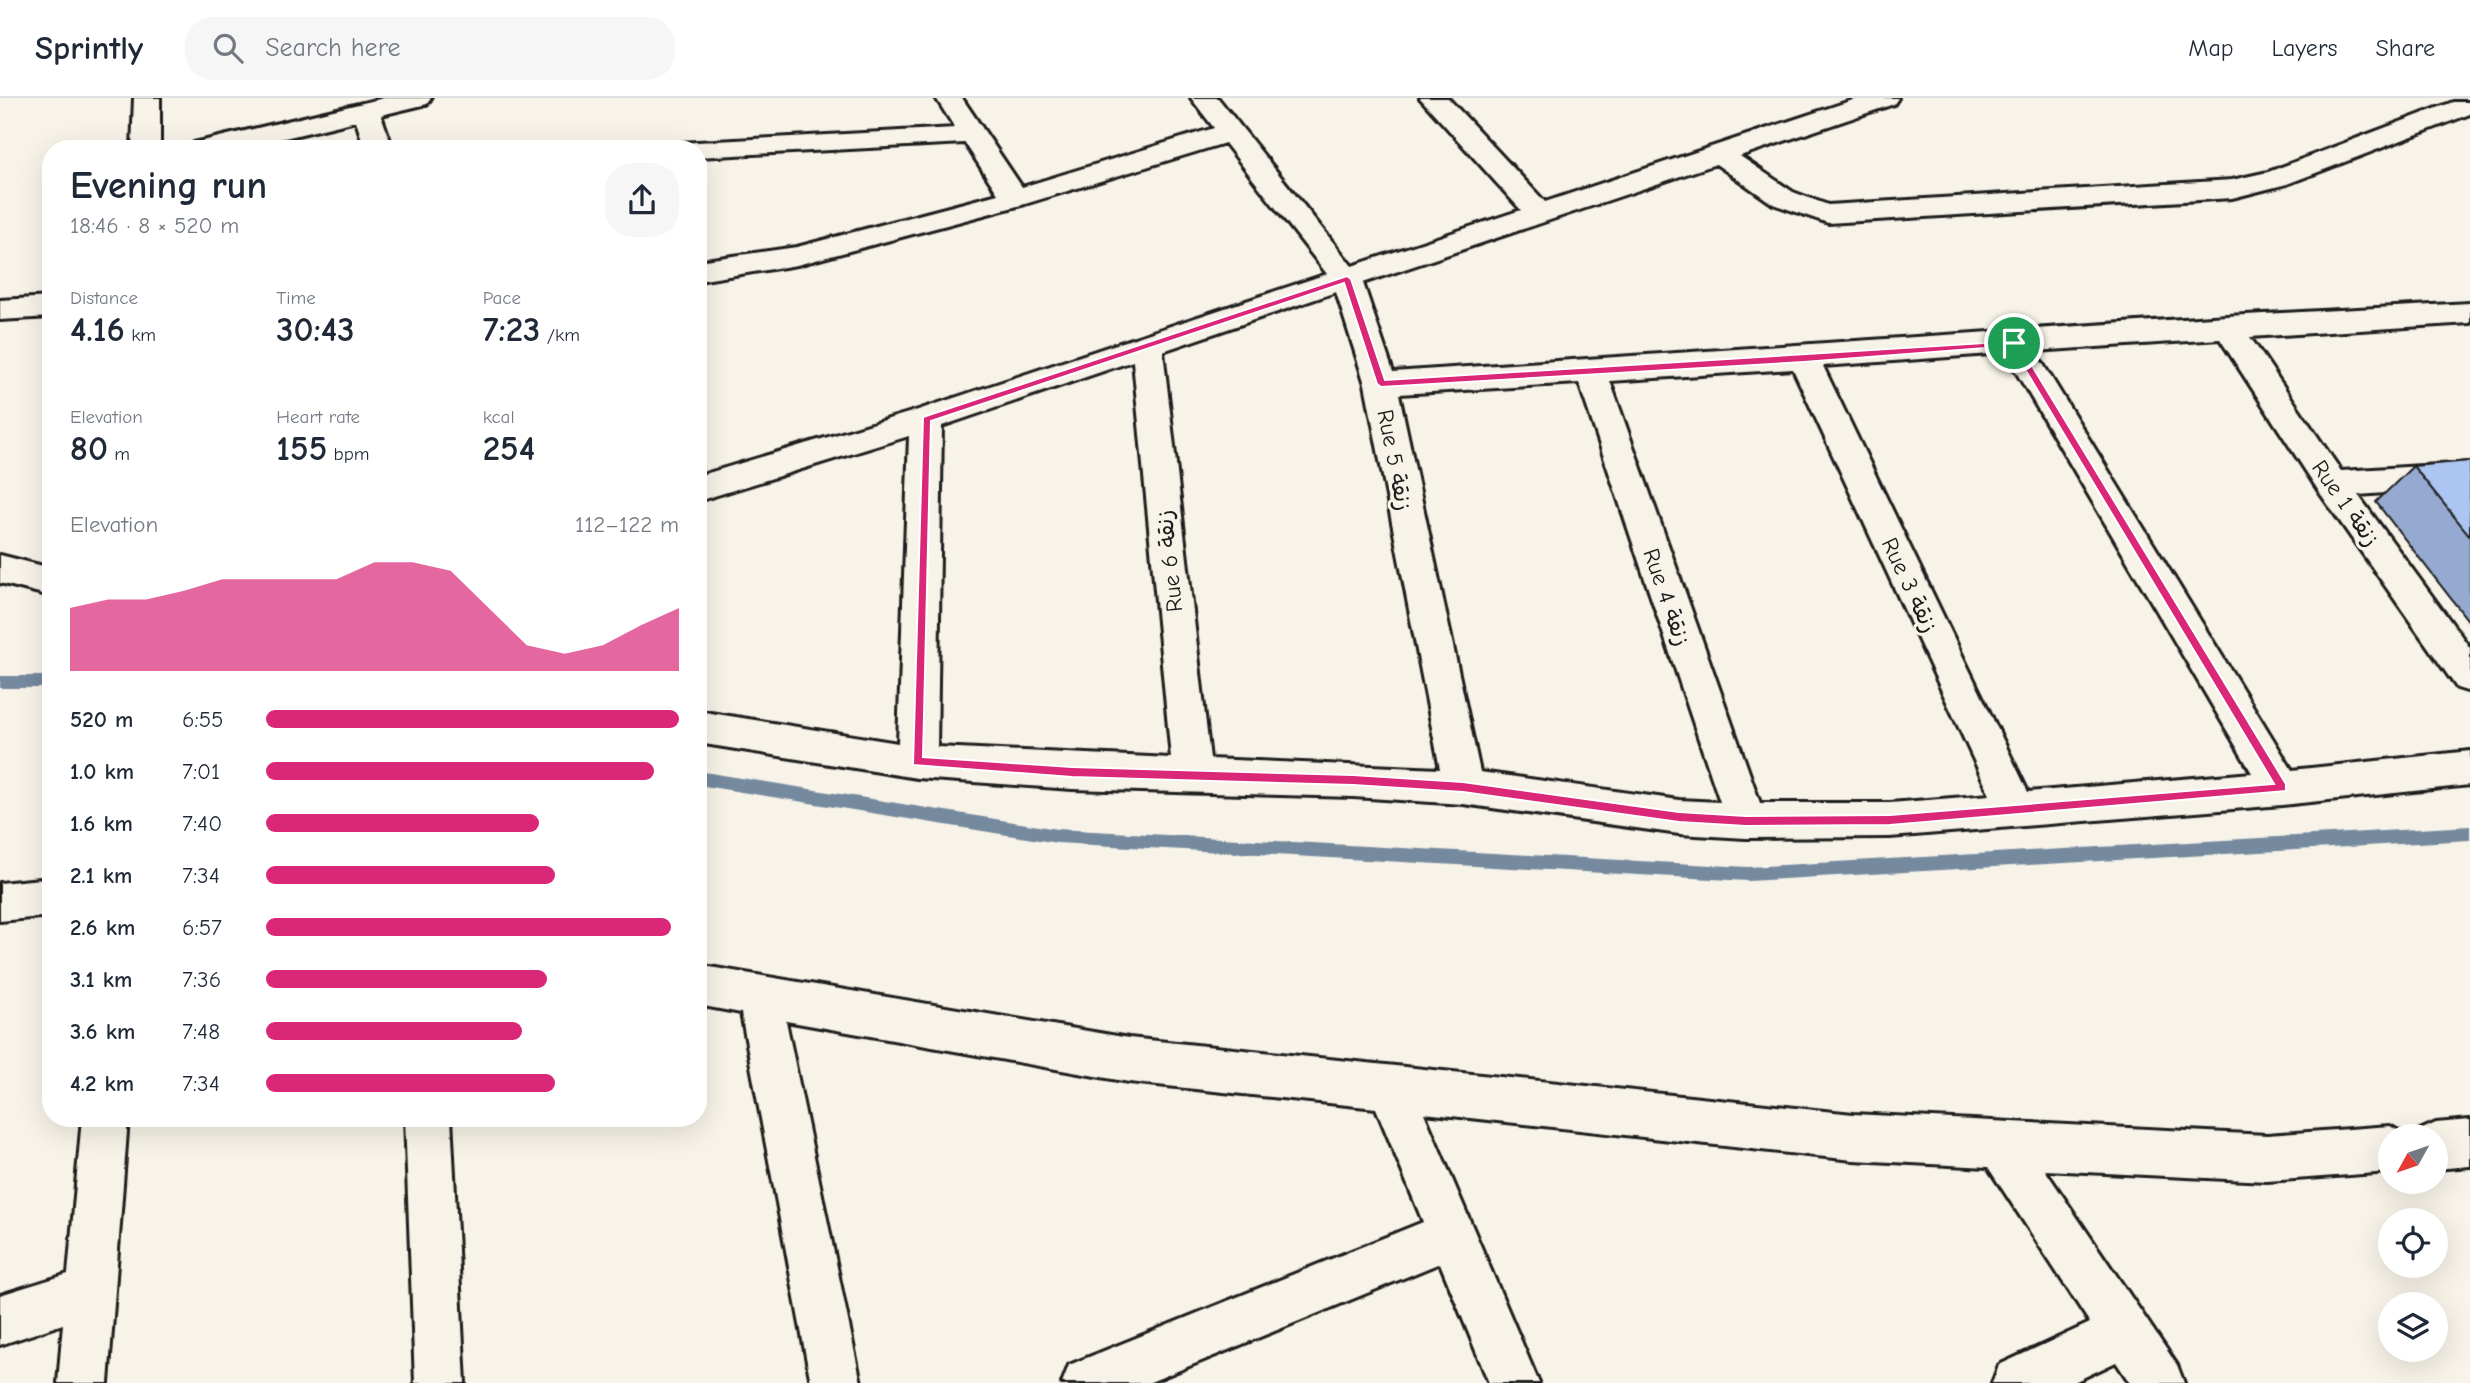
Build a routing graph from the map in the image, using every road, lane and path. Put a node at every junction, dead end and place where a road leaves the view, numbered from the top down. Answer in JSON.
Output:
{"nodes":[{"id":1,"x":147,"y":98,"type":"edge"},
{"id":2,"x":418,"y":98,"type":"edge"},
{"id":3,"x":949,"y":98,"type":"edge"},
{"id":4,"x":1204,"y":98,"type":"edge"},
{"id":5,"x":1433,"y":98,"type":"edge"},
{"id":6,"x":1885,"y":98,"type":"edge"},
{"id":7,"x":2459,"y":106,"type":"edge"},
{"id":8,"x":366,"y":111,"type":"junction"},
{"id":9,"x":1231,"y":132,"type":"junction"},
{"id":10,"x":972,"y":135,"type":"junction"},
{"id":11,"x":146,"y":140,"type":"edge"},
{"id":12,"x":242,"y":140,"type":"edge"},
{"id":13,"x":376,"y":140,"type":"edge"},
{"id":14,"x":707,"y":148,"type":"edge"},
{"id":15,"x":1719,"y":153,"type":"junction"},
{"id":16,"x":1015,"y":198,"type":"junction"},
{"id":17,"x":1539,"y":212,"type":"junction"},
{"id":18,"x":707,"y":270,"type":"edge"},
{"id":19,"x":1347,"y":279,"type":"junction"},
{"id":20,"x":42,"y":308,"type":"edge"},
{"id":21,"x":0,"y":310,"type":"edge"},
{"id":22,"x":2470,"y":313,"type":"edge"},
{"id":23,"x":2227,"y":326,"type":"junction"},
{"id":24,"x":2014,"y":343,"type":"junction"},
{"id":25,"x":1147,"y":346,"type":"junction"},
{"id":26,"x":1804,"y":359,"type":"junction"},
{"id":27,"x":1591,"y":372,"type":"junction"},
{"id":28,"x":1381,"y":384,"type":"junction"},
{"id":29,"x":926,"y":419,"type":"junction"},
{"id":30,"x":2470,"y":475,"type":"edge"},
{"id":31,"x":2332,"y":484,"type":"junction"},
{"id":32,"x":707,"y":488,"type":"edge"},
{"id":33,"x":0,"y":569,"type":"edge"},
{"id":34,"x":42,"y":580,"type":"edge"},
{"id":35,"x":2470,"y":677,"type":"edge"},
{"id":36,"x":707,"y":728,"type":"edge"},
{"id":37,"x":917,"y":762,"type":"junction"},
{"id":38,"x":2470,"y":768,"type":"edge"},
{"id":39,"x":1192,"y":775,"type":"junction"},
{"id":40,"x":1463,"y":787,"type":"junction"},
{"id":41,"x":2282,"y":788,"type":"junction"},
{"id":42,"x":2017,"y":810,"type":"junction"},
{"id":43,"x":1746,"y":821,"type":"junction"},
{"id":44,"x":42,"y":898,"type":"edge"},
{"id":45,"x":0,"y":902,"type":"edge"},
{"id":46,"x":707,"y":987,"type":"edge"},
{"id":47,"x":760,"y":996,"type":"junction"},
{"id":48,"x":1391,"y":1088,"type":"junction"},
{"id":49,"x":104,"y":1127,"type":"edge"},
{"id":50,"x":428,"y":1127,"type":"edge"},
{"id":51,"x":2470,"y":1143,"type":"edge"},
{"id":52,"x":2001,"y":1145,"type":"junction"},
{"id":53,"x":2448,"y":1145,"type":"edge"},
{"id":54,"x":2378,"y":1150,"type":"edge"},
{"id":55,"x":1452,"y":1234,"type":"junction"},
{"id":56,"x":90,"y":1291,"type":"junction"},
{"id":57,"x":0,"y":1320,"type":"edge"},
{"id":58,"x":2125,"y":1332,"type":"junction"},
{"id":59,"x":83,"y":1383,"type":"edge"},
{"id":60,"x":440,"y":1383,"type":"edge"},
{"id":61,"x":836,"y":1383,"type":"edge"},
{"id":62,"x":1087,"y":1383,"type":"edge"},
{"id":63,"x":1514,"y":1383,"type":"edge"},
{"id":64,"x":2017,"y":1383,"type":"edge"},
{"id":65,"x":2159,"y":1383,"type":"edge"}],
"edges":[{"from":1,"to":11,"type":"street"},
{"from":2,"to":8,"type":"street"},
{"from":3,"to":10,"type":"street"},
{"from":4,"to":9,"type":"street","name":"Rue 5 زنقة"},
{"from":5,"to":17,"type":"street"},
{"from":6,"to":15,"type":"street"},
{"from":7,"to":15,"type":"street"},
{"from":8,"to":12,"type":"street"},
{"from":8,"to":13,"type":"street"},
{"from":9,"to":16,"type":"street"},
{"from":9,"to":19,"type":"street","name":"Rue 5 زنقة"},
{"from":10,"to":14,"type":"street"},
{"from":10,"to":16,"type":"street"},
{"from":15,"to":17,"type":"street"},
{"from":16,"to":18,"type":"street"},
{"from":17,"to":19,"type":"street"},
{"from":19,"to":25,"type":"street"},
{"from":19,"to":28,"type":"street","name":"Rue 5 زنقة"},
{"from":20,"to":21,"type":"street"},
{"from":22,"to":23,"type":"street"},
{"from":23,"to":24,"type":"street"},
{"from":23,"to":31,"type":"street","name":"Rue 1 زنقة"},
{"from":24,"to":26,"type":"street"},
{"from":24,"to":41,"type":"street"},
{"from":25,"to":29,"type":"street"},
{"from":25,"to":39,"type":"street","name":"Rue 6 زنقة"},
{"from":26,"to":27,"type":"street"},
{"from":26,"to":42,"type":"street","name":"Rue 3 زنقة"},
{"from":27,"to":28,"type":"street"},
{"from":27,"to":43,"type":"street","name":"Rue 4 زنقة"},
{"from":28,"to":40,"type":"street","name":"Rue 5 زنقة"},
{"from":29,"to":32,"type":"street"},
{"from":29,"to":37,"type":"street"},
{"from":30,"to":31,"type":"street"},
{"from":31,"to":35,"type":"street","name":"Rue 1 زنقة"},
{"from":33,"to":34,"type":"street"},
{"from":36,"to":37,"type":"street"},
{"from":37,"to":39,"type":"street"},
{"from":38,"to":41,"type":"street"},
{"from":39,"to":40,"type":"street"},
{"from":40,"to":43,"type":"street"},
{"from":41,"to":42,"type":"street"},
{"from":42,"to":43,"type":"street"},
{"from":44,"to":45,"type":"street"},
{"from":46,"to":47,"type":"street"},
{"from":47,"to":48,"type":"street"},
{"from":47,"to":61,"type":"street"},
{"from":48,"to":52,"type":"street"},
{"from":48,"to":55,"type":"street"},
{"from":49,"to":56,"type":"street"},
{"from":50,"to":60,"type":"street"},
{"from":51,"to":53,"type":"street"},
{"from":52,"to":54,"type":"street"},
{"from":52,"to":58,"type":"street"},
{"from":55,"to":62,"type":"street"},
{"from":55,"to":63,"type":"street"},
{"from":56,"to":57,"type":"street"},
{"from":56,"to":59,"type":"street"},
{"from":58,"to":64,"type":"street"},
{"from":58,"to":65,"type":"street"}]}
